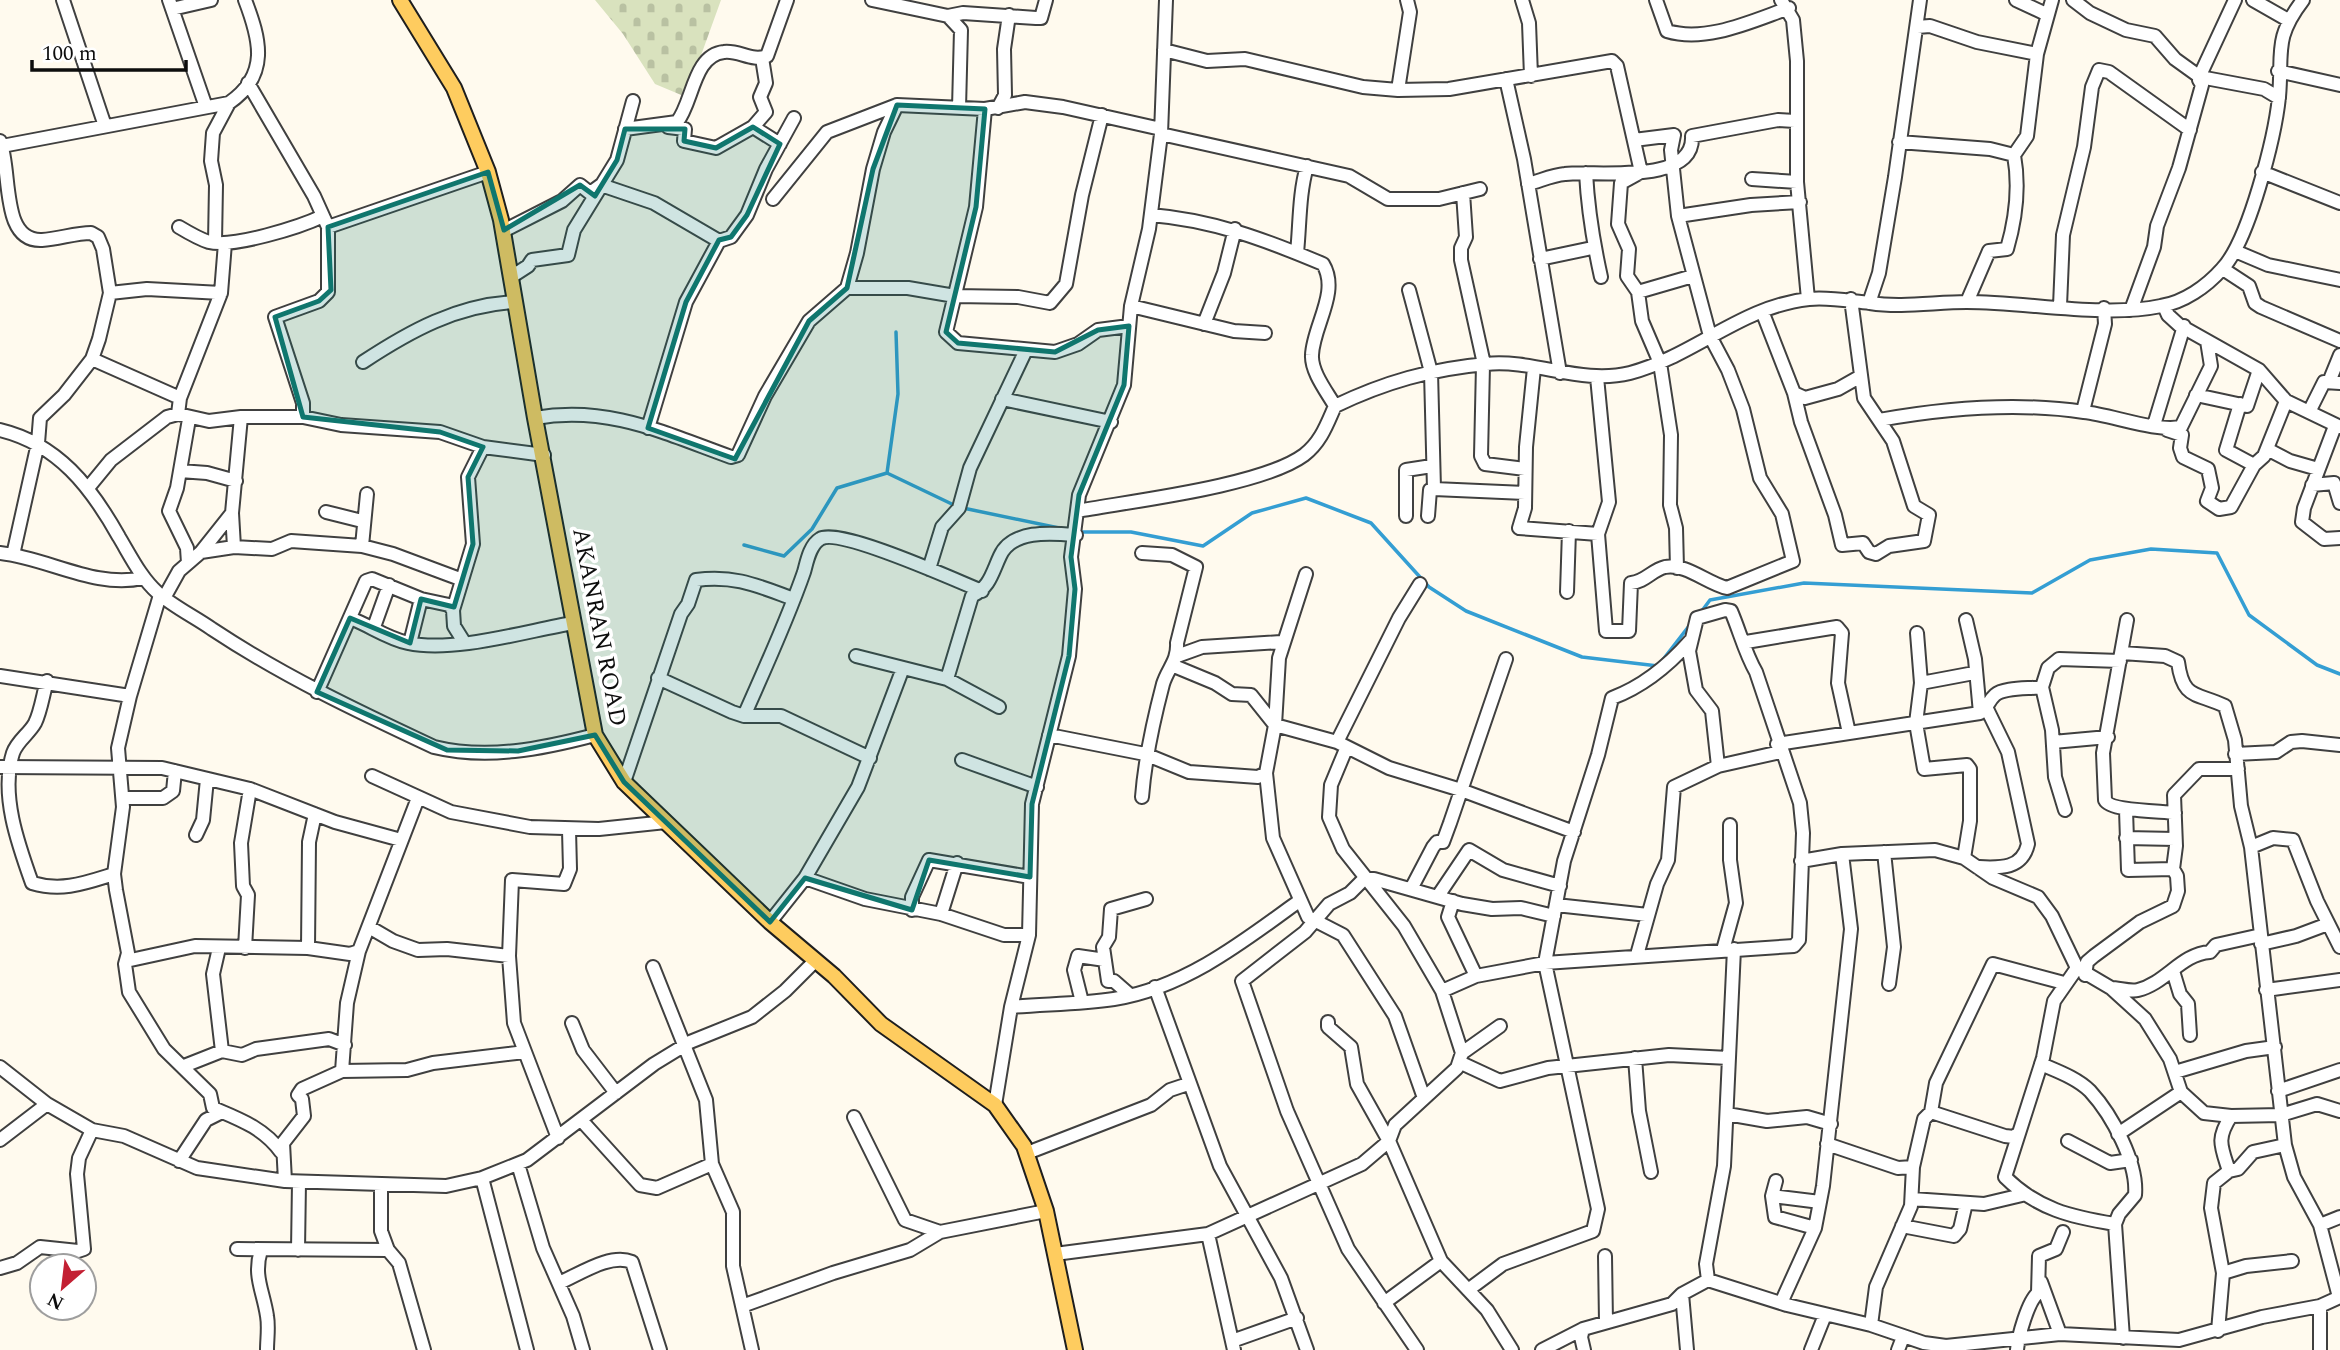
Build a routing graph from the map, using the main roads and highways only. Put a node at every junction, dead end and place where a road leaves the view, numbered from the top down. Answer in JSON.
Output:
{"nodes":[{"id":1,"x":400,"y":0,"type":"edge"},
{"id":2,"x":1075,"y":1350,"type":"edge"}],
"edges":[{"from":1,"to":2,"type":"main road","name":"AKANRAN ROAD"}]}
